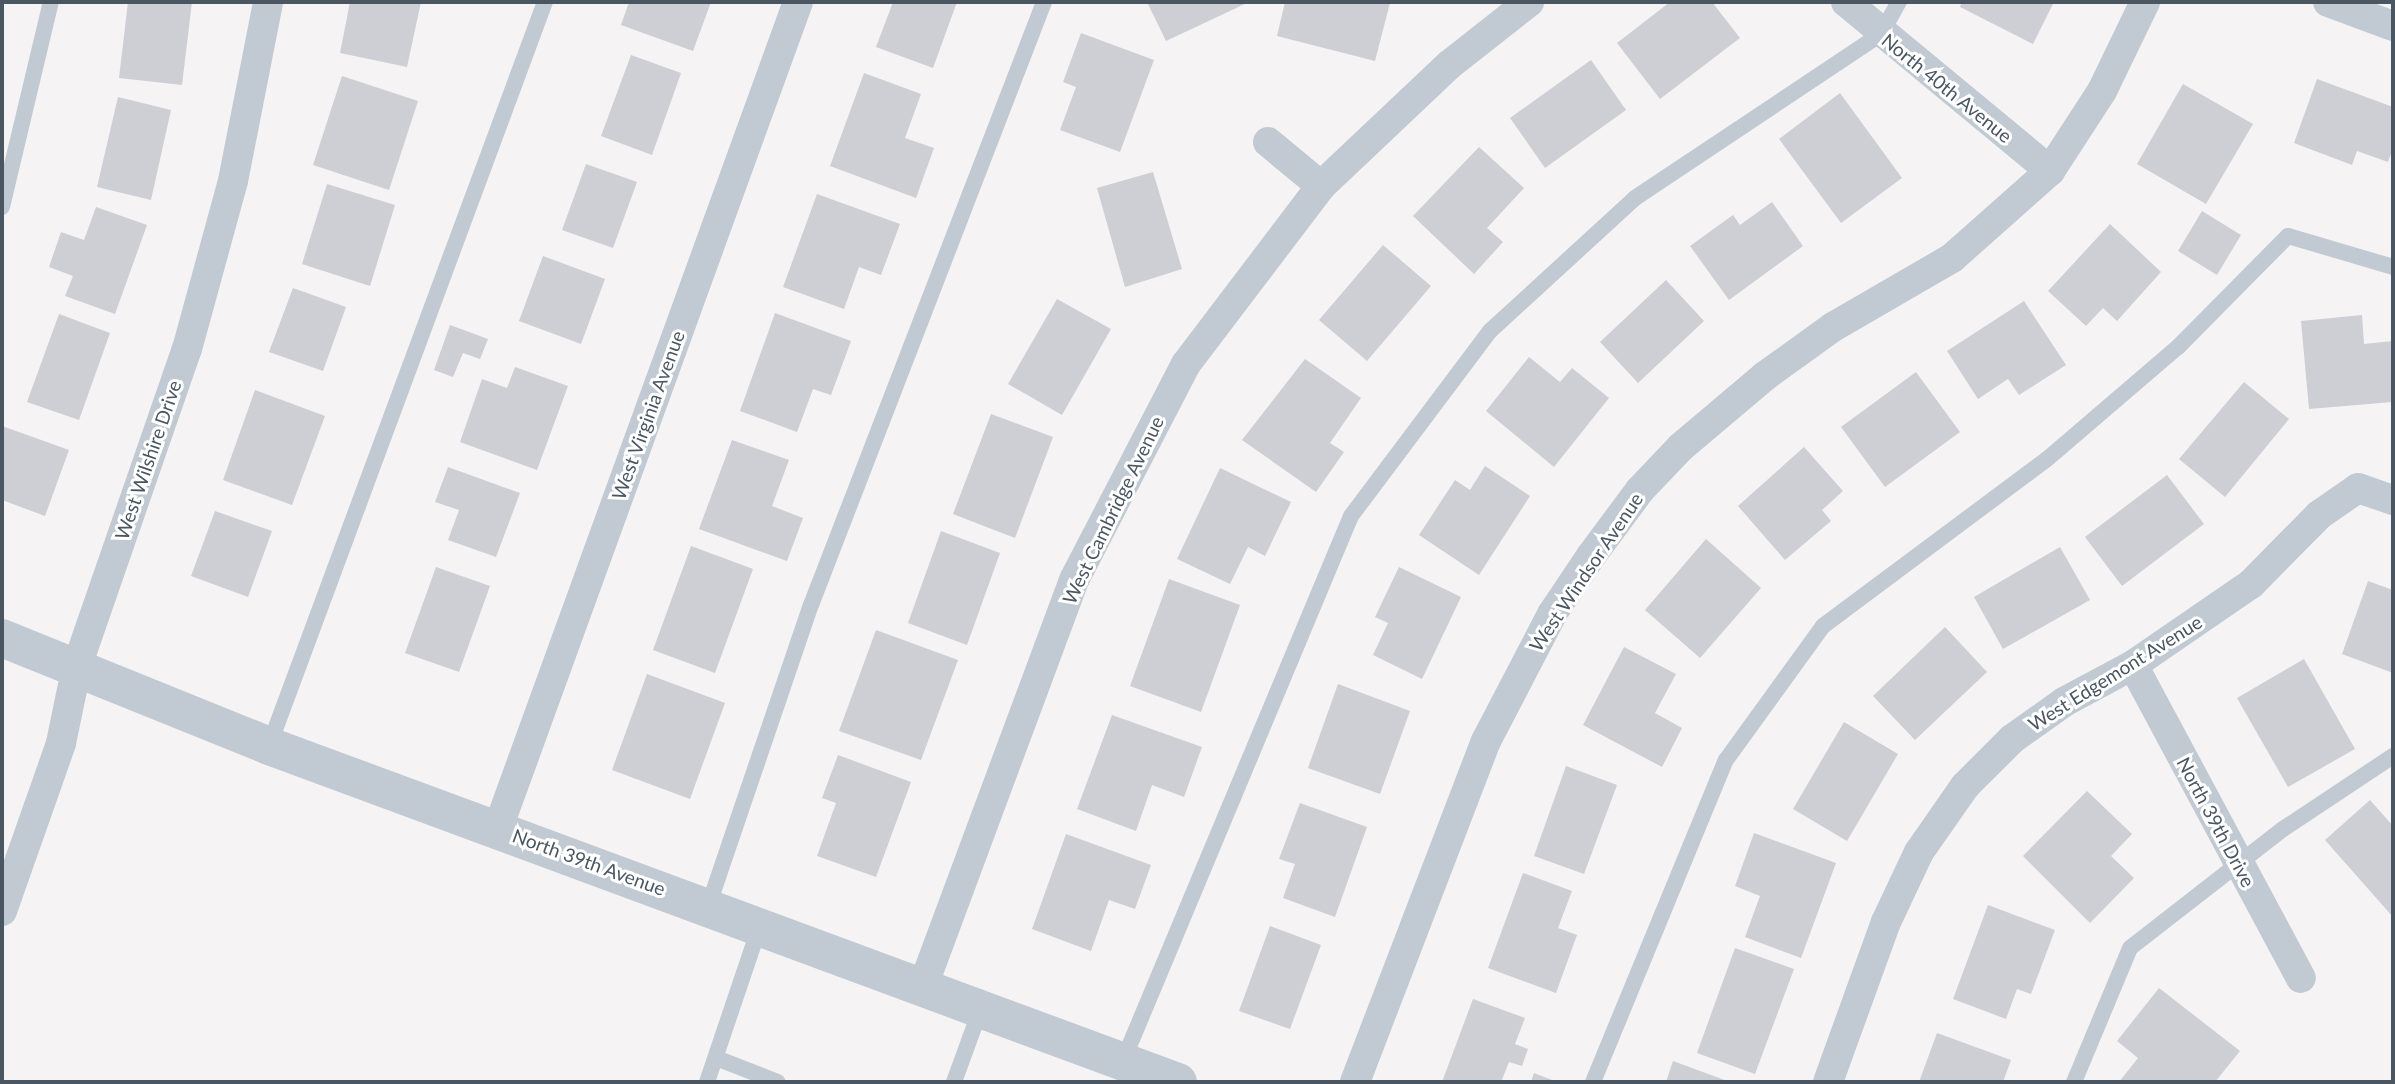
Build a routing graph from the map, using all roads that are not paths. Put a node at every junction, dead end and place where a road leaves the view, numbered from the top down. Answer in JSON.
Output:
{"nodes":[{"id":1,"x":51,"y":2,"type":"edge"},
{"id":2,"x":268,"y":2,"type":"edge"},
{"id":3,"x":545,"y":2,"type":"edge"},
{"id":4,"x":798,"y":2,"type":"edge"},
{"id":5,"x":1044,"y":2,"type":"edge"},
{"id":6,"x":1846,"y":2,"type":"edge"},
{"id":7,"x":1899,"y":2,"type":"edge"},
{"id":8,"x":2145,"y":2,"type":"edge"},
{"id":9,"x":2328,"y":2,"type":"edge"},
{"id":10,"x":1520,"y":4,"type":"edge"},
{"id":11,"x":2393,"y":26,"type":"edge"},
{"id":12,"x":1881,"y":34,"type":"junction"},
{"id":13,"x":1268,"y":142,"type":"dead end"},
{"id":14,"x":2050,"y":171,"type":"junction"},
{"id":15,"x":1321,"y":186,"type":"junction"},
{"id":16,"x":2,"y":207,"type":"edge"},
{"id":17,"x":2393,"y":267,"type":"edge"},
{"id":18,"x":2393,"y":500,"type":"edge"},
{"id":19,"x":2,"y":638,"type":"edge"},
{"id":20,"x":2133,"y":665,"type":"junction"},
{"id":21,"x":77,"y":666,"type":"junction"},
{"id":22,"x":269,"y":746,"type":"junction"},
{"id":23,"x":2393,"y":756,"type":"edge"},
{"id":24,"x":498,"y":828,"type":"junction"},
{"id":25,"x":2238,"y":866,"type":"junction"},
{"id":26,"x":708,"y":907,"type":"junction"},
{"id":27,"x":2,"y":911,"type":"edge"},
{"id":28,"x":760,"y":925,"type":"junction"},
{"id":29,"x":2301,"y":978,"type":"dead end"},
{"id":30,"x":923,"y":986,"type":"junction"},
{"id":31,"x":981,"y":1008,"type":"junction"},
{"id":32,"x":716,"y":1058,"type":"junction"},
{"id":33,"x":1122,"y":1061,"type":"junction"},
{"id":34,"x":707,"y":1082,"type":"edge"},
{"id":35,"x":778,"y":1082,"type":"edge"},
{"id":36,"x":954,"y":1082,"type":"edge"},
{"id":37,"x":1178,"y":1082,"type":"edge"},
{"id":38,"x":1356,"y":1082,"type":"edge"},
{"id":39,"x":1593,"y":1082,"type":"edge"},
{"id":40,"x":1828,"y":1082,"type":"edge"},
{"id":41,"x":2074,"y":1082,"type":"edge"}],
"edges":[{"from":1,"to":16,"type":"lane"},
{"from":2,"to":21,"type":"street","name":"West Wilshire Drive"},
{"from":3,"to":22,"type":"lane"},
{"from":4,"to":24,"type":"street","name":"West Virginia Avenue"},
{"from":5,"to":26,"type":"lane"},
{"from":6,"to":12,"type":"street","name":"North 40th Avenue"},
{"from":7,"to":12,"type":"lane"},
{"from":8,"to":14,"type":"street","name":"West Windsor Avenue"},
{"from":9,"to":11,"type":"street"},
{"from":10,"to":15,"type":"street","name":"West Cambridge Avenue"},
{"from":12,"to":14,"type":"street","name":"North 40th Avenue"},
{"from":12,"to":33,"type":"lane"},
{"from":13,"to":15,"type":"street"},
{"from":14,"to":38,"type":"street","name":"West Windsor Avenue"},
{"from":15,"to":30,"type":"street","name":"West Cambridge Avenue"},
{"from":17,"to":39,"type":"lane"},
{"from":18,"to":20,"type":"street","name":"West Edgemont Avenue"},
{"from":19,"to":21,"type":"street","name":"North 39th Avenue"},
{"from":20,"to":25,"type":"street","name":"North 39th Drive"},
{"from":20,"to":40,"type":"street","name":"West Edgemont Avenue"},
{"from":21,"to":22,"type":"street","name":"North 39th Avenue"},
{"from":21,"to":27,"type":"street","name":"West Wilshire Drive"},
{"from":22,"to":24,"type":"street","name":"North 39th Avenue"},
{"from":23,"to":25,"type":"lane"},
{"from":24,"to":26,"type":"street","name":"North 39th Avenue"},
{"from":25,"to":29,"type":"street","name":"North 39th Drive"},
{"from":25,"to":41,"type":"lane"},
{"from":26,"to":28,"type":"street","name":"North 39th Avenue"},
{"from":28,"to":30,"type":"street","name":"North 39th Avenue"},
{"from":28,"to":32,"type":"lane"},
{"from":30,"to":31,"type":"street","name":"North 39th Avenue"},
{"from":31,"to":33,"type":"street","name":"North 39th Avenue"},
{"from":31,"to":36,"type":"lane"},
{"from":32,"to":34,"type":"lane"},
{"from":32,"to":35,"type":"lane"},
{"from":33,"to":37,"type":"street","name":"North 39th Avenue"}]}
